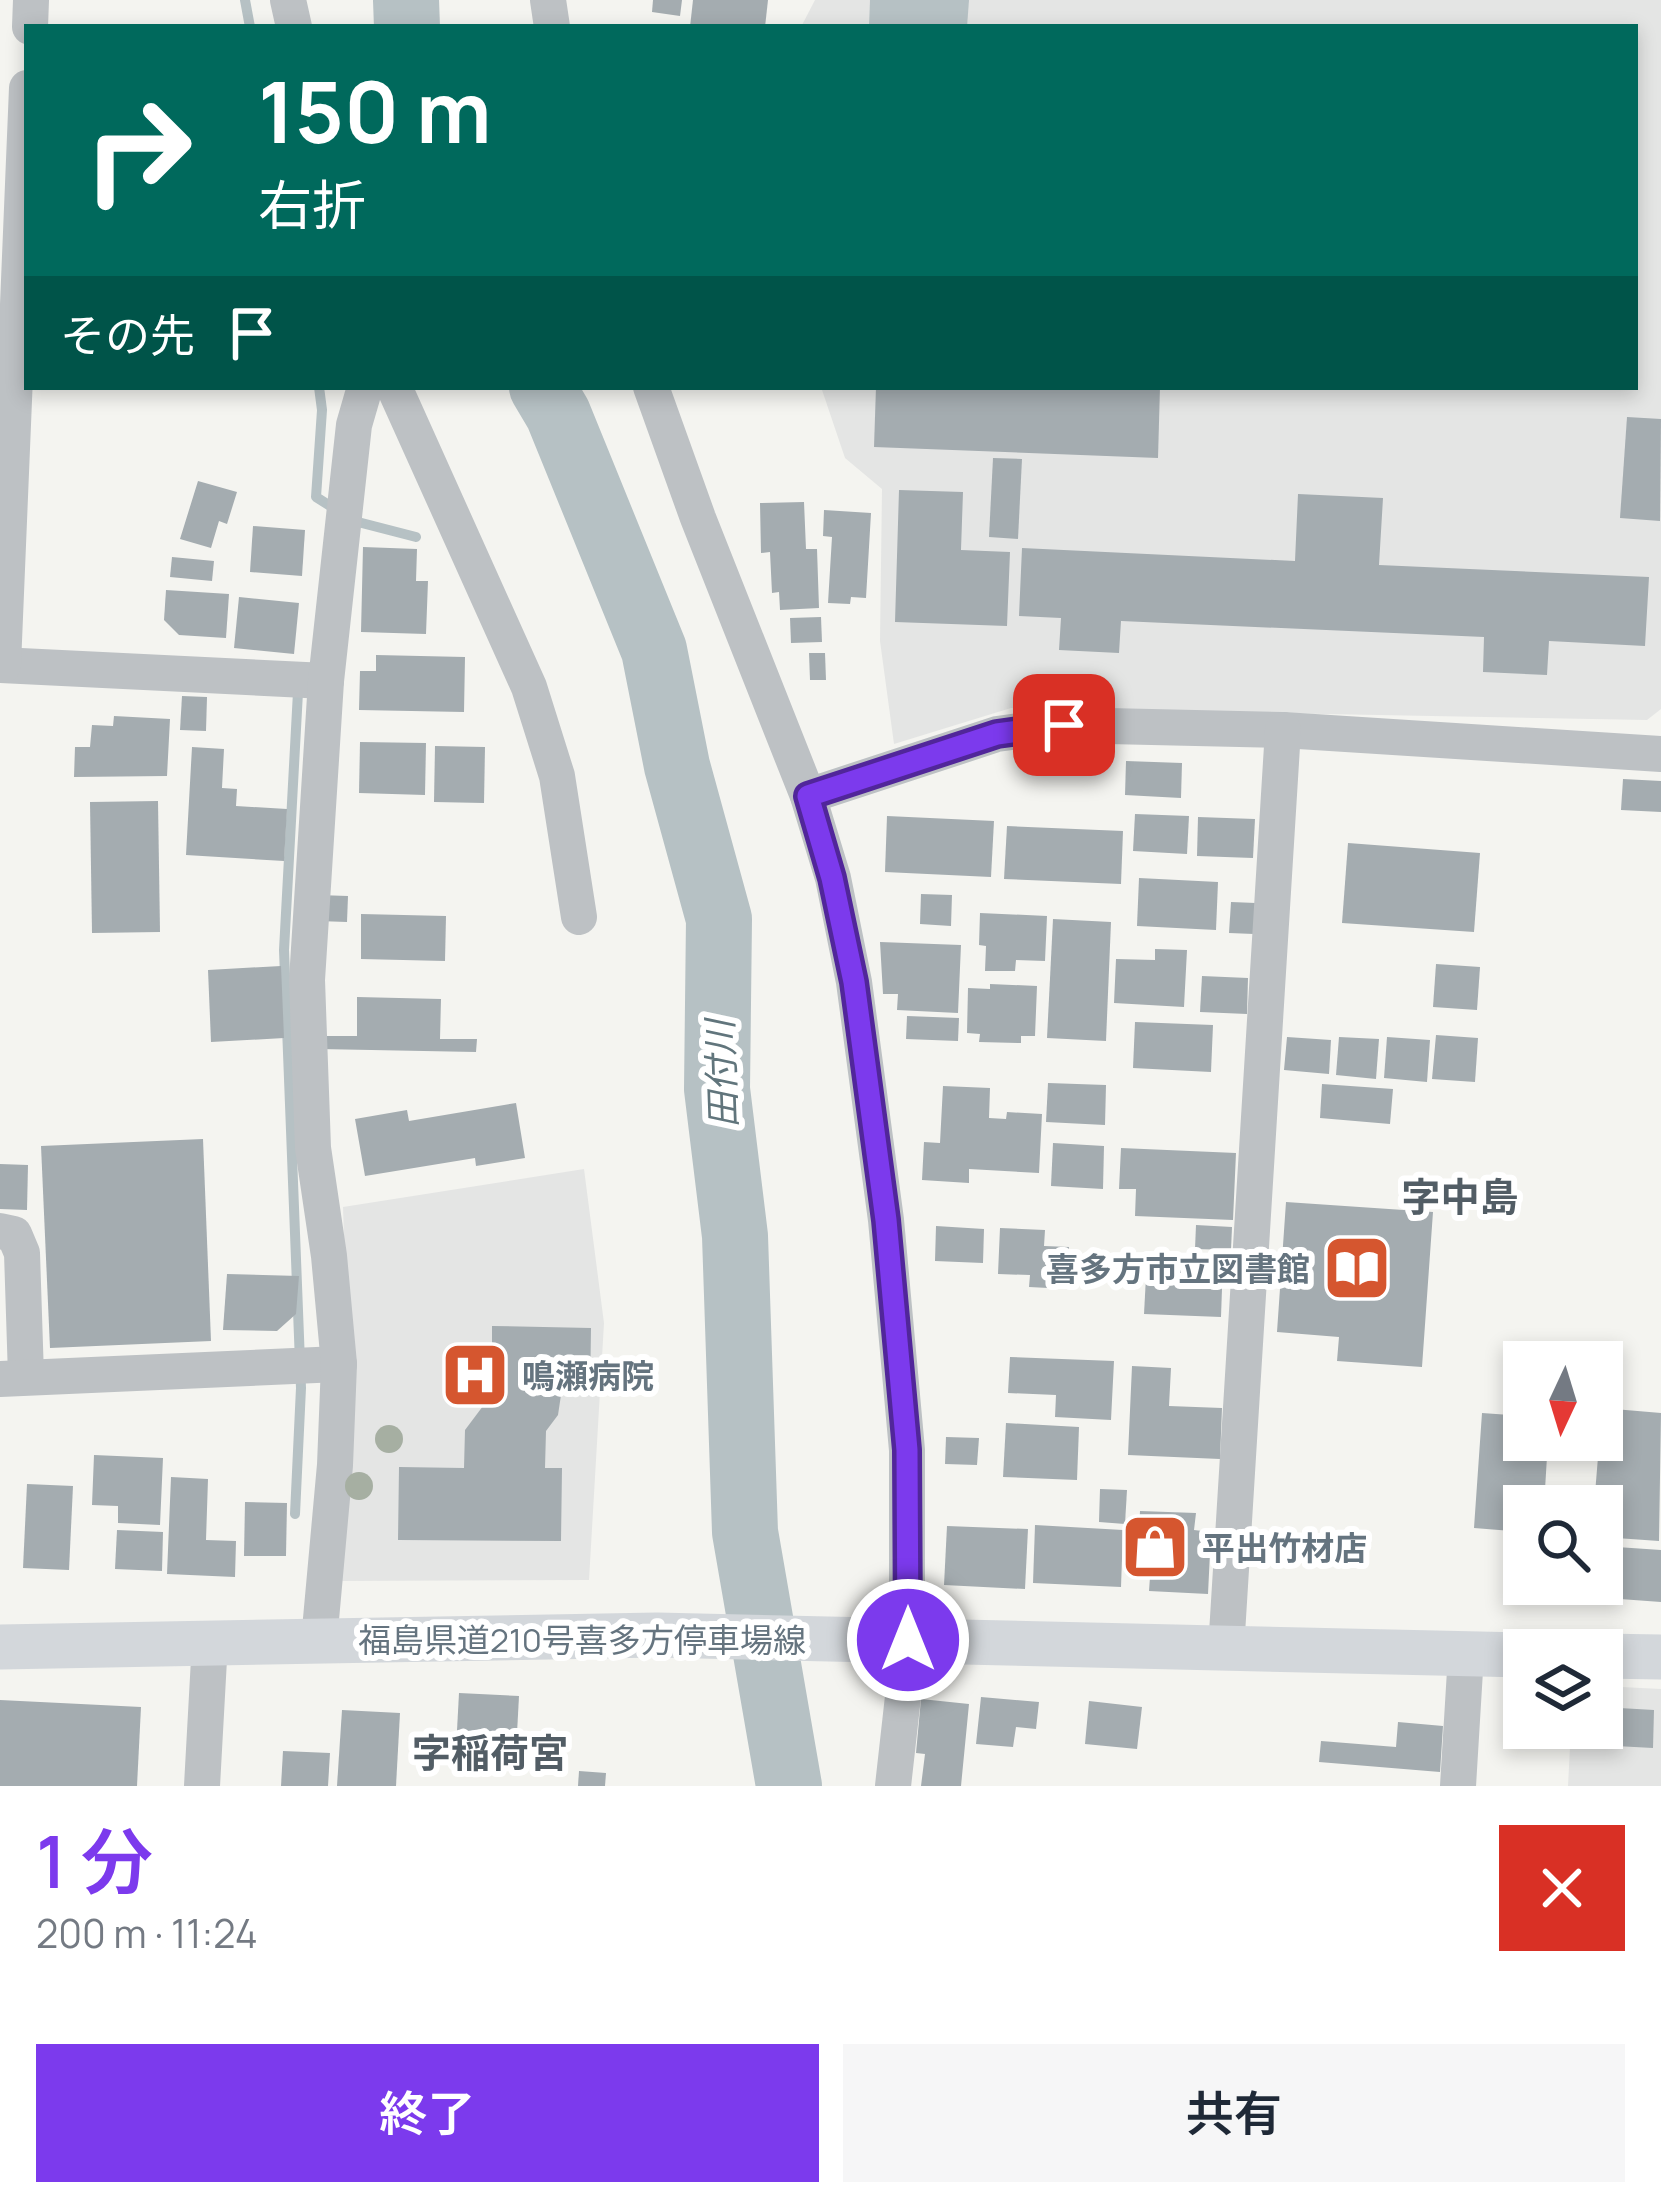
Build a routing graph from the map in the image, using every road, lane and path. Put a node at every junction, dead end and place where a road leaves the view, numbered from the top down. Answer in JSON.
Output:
{"nodes":[{"id":1,"x":24,"y":155,"type":"edge"},
{"id":2,"x":364,"y":390,"type":"edge"},
{"id":3,"x":395,"y":390,"type":"edge"},
{"id":4,"x":652,"y":390,"type":"edge"},
{"id":5,"x":1,"y":665,"type":"edge"},
{"id":6,"x":326,"y":681,"type":"junction"},
{"id":7,"x":1283,"y":730,"type":"junction"},
{"id":8,"x":1661,"y":754,"type":"edge"},
{"id":9,"x":808,"y":796,"type":"junction"},
{"id":10,"x":579,"y":917,"type":"dead end"},
{"id":11,"x":0,"y":1232,"type":"edge"},
{"id":12,"x":339,"y":1364,"type":"junction"},
{"id":13,"x":13,"y":1378,"type":"edge"},
{"id":14,"x":908,"y":1640,"type":"junction"},
{"id":15,"x":210,"y":1641,"type":"junction"},
{"id":16,"x":319,"y":1642,"type":"junction"},
{"id":17,"x":0,"y":1647,"type":"edge"},
{"id":18,"x":1226,"y":1650,"type":"junction"},
{"id":19,"x":1466,"y":1654,"type":"junction"},
{"id":20,"x":1503,"y":1654,"type":"edge"},
{"id":21,"x":1623,"y":1656,"type":"edge"},
{"id":22,"x":1661,"y":1657,"type":"edge"},
{"id":23,"x":202,"y":1786,"type":"edge"},
{"id":24,"x":893,"y":1786,"type":"edge"},
{"id":25,"x":1458,"y":1786,"type":"edge"}],
"edges":[{"from":1,"to":5,"type":"street"},
{"from":2,"to":6,"type":"street"},
{"from":3,"to":10,"type":"street"},
{"from":4,"to":9,"type":"street"},
{"from":5,"to":6,"type":"street"},
{"from":6,"to":12,"type":"street"},
{"from":7,"to":8,"type":"street"},
{"from":7,"to":9,"type":"street"},
{"from":7,"to":18,"type":"street"},
{"from":9,"to":14,"type":"street"},
{"from":11,"to":13,"type":"street"},
{"from":12,"to":13,"type":"street"},
{"from":12,"to":16,"type":"street"},
{"from":14,"to":16,"type":"main road","name":"福島県道210号喜多方停車場線"},
{"from":14,"to":18,"type":"main road","name":"福島県道210号喜多方停車場線"},
{"from":14,"to":24,"type":"street"},
{"from":15,"to":16,"type":"main road","name":"福島県道210号喜多方停車場線"},
{"from":15,"to":17,"type":"main road","name":"福島県道210号喜多方停車場線"},
{"from":15,"to":23,"type":"street"},
{"from":18,"to":19,"type":"main road","name":"福島県道210号喜多方停車場線"},
{"from":19,"to":20,"type":"main road","name":"福島県道210号喜多方停車場線"},
{"from":19,"to":25,"type":"street"},
{"from":21,"to":22,"type":"main road"}]}
